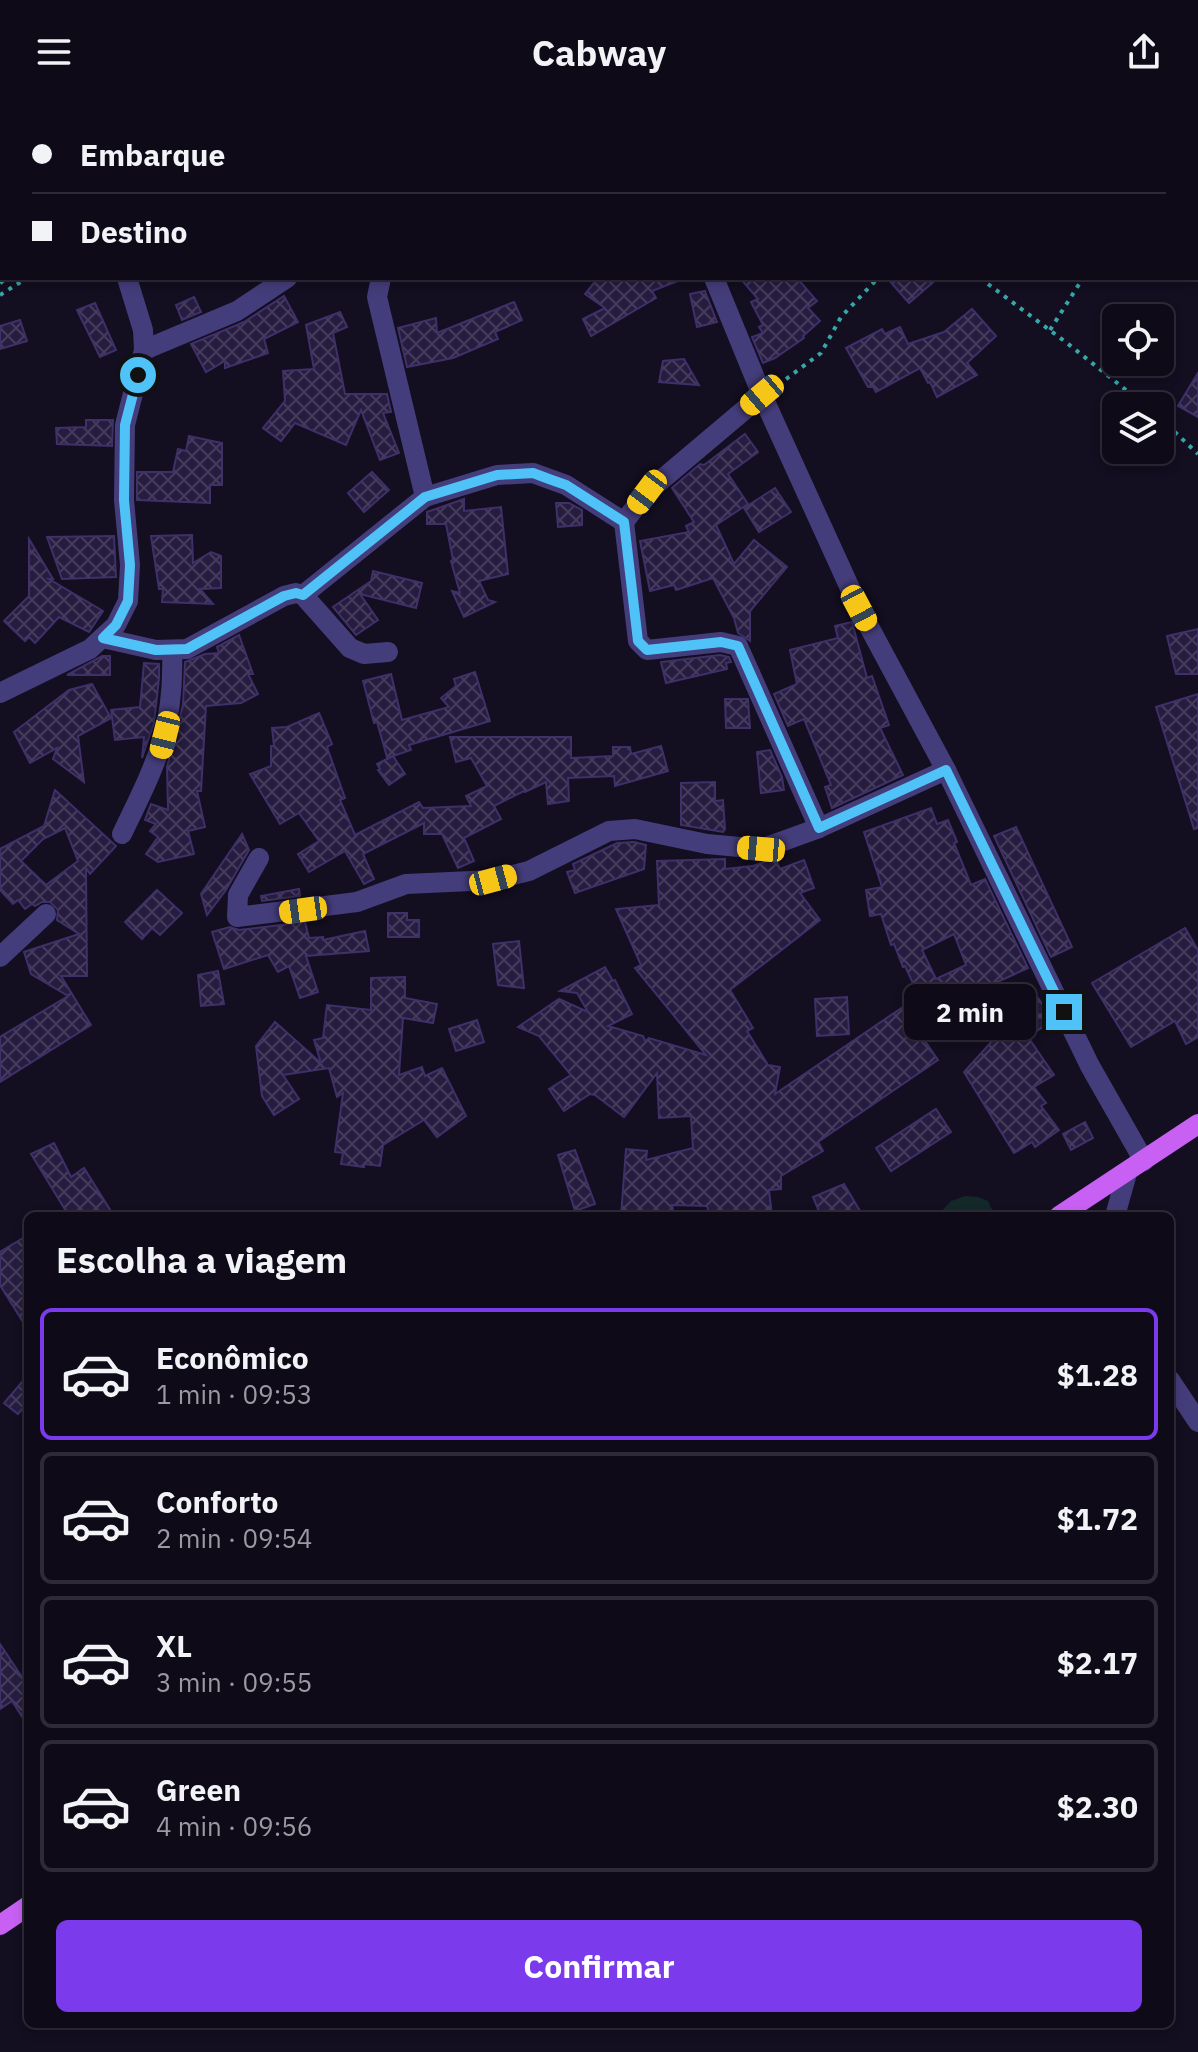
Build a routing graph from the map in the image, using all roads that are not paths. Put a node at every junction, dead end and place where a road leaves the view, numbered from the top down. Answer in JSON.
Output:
{"nodes":[{"id":1,"x":128,"y":280,"type":"edge"},
{"id":2,"x":284,"y":280,"type":"edge"},
{"id":3,"x":715,"y":280,"type":"edge"},
{"id":4,"x":377,"y":281,"type":"edge"},
{"id":5,"x":144,"y":350,"type":"junction"},
{"id":6,"x":762,"y":395,"type":"junction"},
{"id":7,"x":425,"y":497,"type":"junction"},
{"id":8,"x":624,"y":522,"type":"junction"},
{"id":9,"x":303,"y":595,"type":"junction"},
{"id":10,"x":103,"y":638,"type":"junction"},
{"id":11,"x":172,"y":651,"type":"junction"},
{"id":12,"x":388,"y":652,"type":"dead end"},
{"id":13,"x":0,"y":693,"type":"edge"},
{"id":14,"x":946,"y":770,"type":"junction"},
{"id":15,"x":819,"y":828,"type":"junction"},
{"id":16,"x":122,"y":834,"type":"dead end"},
{"id":17,"x":259,"y":858,"type":"dead end"},
{"id":18,"x":46,"y":914,"type":"dead end"},
{"id":19,"x":0,"y":957,"type":"edge"},
{"id":20,"x":1198,"y":1124,"type":"edge"},
{"id":21,"x":1135,"y":1167,"type":"junction"},
{"id":22,"x":1065,"y":1212,"type":"edge"},
{"id":23,"x":1117,"y":1212,"type":"edge"},
{"id":24,"x":1174,"y":1386,"type":"edge"},
{"id":25,"x":1198,"y":1422,"type":"edge"},
{"id":26,"x":24,"y":1909,"type":"edge"},
{"id":27,"x":0,"y":1925,"type":"edge"}],
"edges":[{"from":1,"to":5,"type":"street"},
{"from":2,"to":5,"type":"street"},
{"from":3,"to":6,"type":"street"},
{"from":4,"to":7,"type":"street"},
{"from":5,"to":10,"type":"street"},
{"from":6,"to":8,"type":"street"},
{"from":6,"to":14,"type":"street"},
{"from":7,"to":8,"type":"street"},
{"from":7,"to":9,"type":"street"},
{"from":8,"to":15,"type":"street"},
{"from":9,"to":11,"type":"street"},
{"from":9,"to":12,"type":"street"},
{"from":10,"to":11,"type":"street"},
{"from":10,"to":13,"type":"street"},
{"from":11,"to":16,"type":"street"},
{"from":14,"to":15,"type":"street"},
{"from":14,"to":21,"type":"street"},
{"from":15,"to":17,"type":"street"},
{"from":18,"to":19,"type":"street"},
{"from":20,"to":21,"type":"main road"},
{"from":21,"to":22,"type":"main road"},
{"from":21,"to":23,"type":"street"},
{"from":24,"to":25,"type":"street"},
{"from":26,"to":27,"type":"main road"}]}
